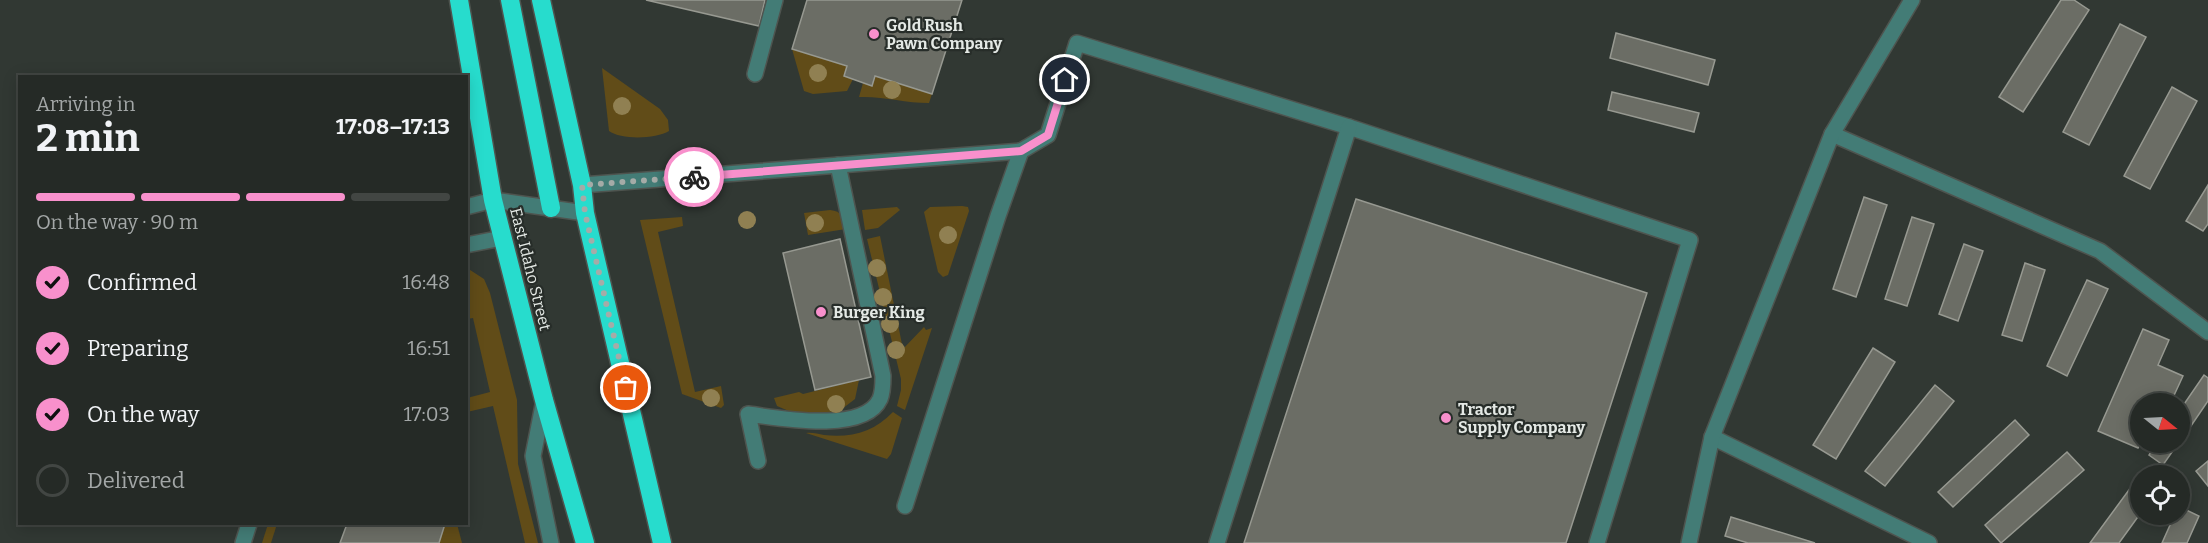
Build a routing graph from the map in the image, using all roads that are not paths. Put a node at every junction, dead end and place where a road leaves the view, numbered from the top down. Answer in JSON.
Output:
{"nodes":[{"id":1,"x":459,"y":0,"type":"edge"},
{"id":2,"x":510,"y":0,"type":"edge"},
{"id":3,"x":541,"y":0,"type":"edge"},
{"id":4,"x":775,"y":0,"type":"edge"},
{"id":5,"x":1911,"y":0,"type":"edge"},
{"id":6,"x":756,"y":74,"type":"dead end"},
{"id":7,"x":1349,"y":127,"type":"junction"},
{"id":8,"x":1832,"y":134,"type":"junction"},
{"id":9,"x":1021,"y":151,"type":"junction"},
{"id":10,"x":838,"y":165,"type":"junction"},
{"id":11,"x":582,"y":185,"type":"junction"},
{"id":12,"x":493,"y":200,"type":"junction"},
{"id":13,"x":468,"y":206,"type":"edge"},
{"id":14,"x":551,"y":208,"type":"junction"},
{"id":15,"x":585,"y":213,"type":"junction"},
{"id":16,"x":502,"y":238,"type":"junction"},
{"id":17,"x":468,"y":245,"type":"edge"},
{"id":18,"x":2208,"y":332,"type":"edge"},
{"id":19,"x":544,"y":400,"type":"junction"},
{"id":20,"x":1712,"y":436,"type":"junction"},
{"id":21,"x":758,"y":461,"type":"dead end"},
{"id":22,"x":905,"y":506,"type":"dead end"},
{"id":23,"x":249,"y":525,"type":"edge"},
{"id":24,"x":243,"y":543,"type":"edge"},
{"id":25,"x":551,"y":543,"type":"edge"},
{"id":26,"x":585,"y":543,"type":"edge"},
{"id":27,"x":662,"y":543,"type":"edge"},
{"id":28,"x":1217,"y":543,"type":"edge"},
{"id":29,"x":1597,"y":543,"type":"edge"},
{"id":30,"x":1689,"y":543,"type":"edge"},
{"id":31,"x":1929,"y":543,"type":"edge"}],
"edges":[{"from":1,"to":12,"type":"highway","name":"East Idaho Street"},
{"from":2,"to":14,"type":"highway"},
{"from":3,"to":11,"type":"highway"},
{"from":4,"to":6,"type":"lane"},
{"from":5,"to":8,"type":"lane"},
{"from":7,"to":9,"type":"lane"},
{"from":7,"to":28,"type":"lane"},
{"from":7,"to":29,"type":"lane"},
{"from":8,"to":18,"type":"lane"},
{"from":8,"to":20,"type":"lane"},
{"from":9,"to":10,"type":"lane"},
{"from":9,"to":22,"type":"lane"},
{"from":10,"to":11,"type":"lane"},
{"from":10,"to":21,"type":"lane"},
{"from":11,"to":15,"type":"highway"},
{"from":12,"to":13,"type":"lane"},
{"from":12,"to":14,"type":"lane"},
{"from":12,"to":16,"type":"highway","name":"East Idaho Street"},
{"from":14,"to":15,"type":"lane"},
{"from":15,"to":27,"type":"highway"},
{"from":16,"to":17,"type":"lane"},
{"from":16,"to":19,"type":"highway","name":"East Idaho Street"},
{"from":19,"to":25,"type":"lane"},
{"from":19,"to":26,"type":"highway","name":"East Idaho Street"},
{"from":20,"to":30,"type":"lane"},
{"from":20,"to":31,"type":"lane"},
{"from":23,"to":24,"type":"lane"}]}
